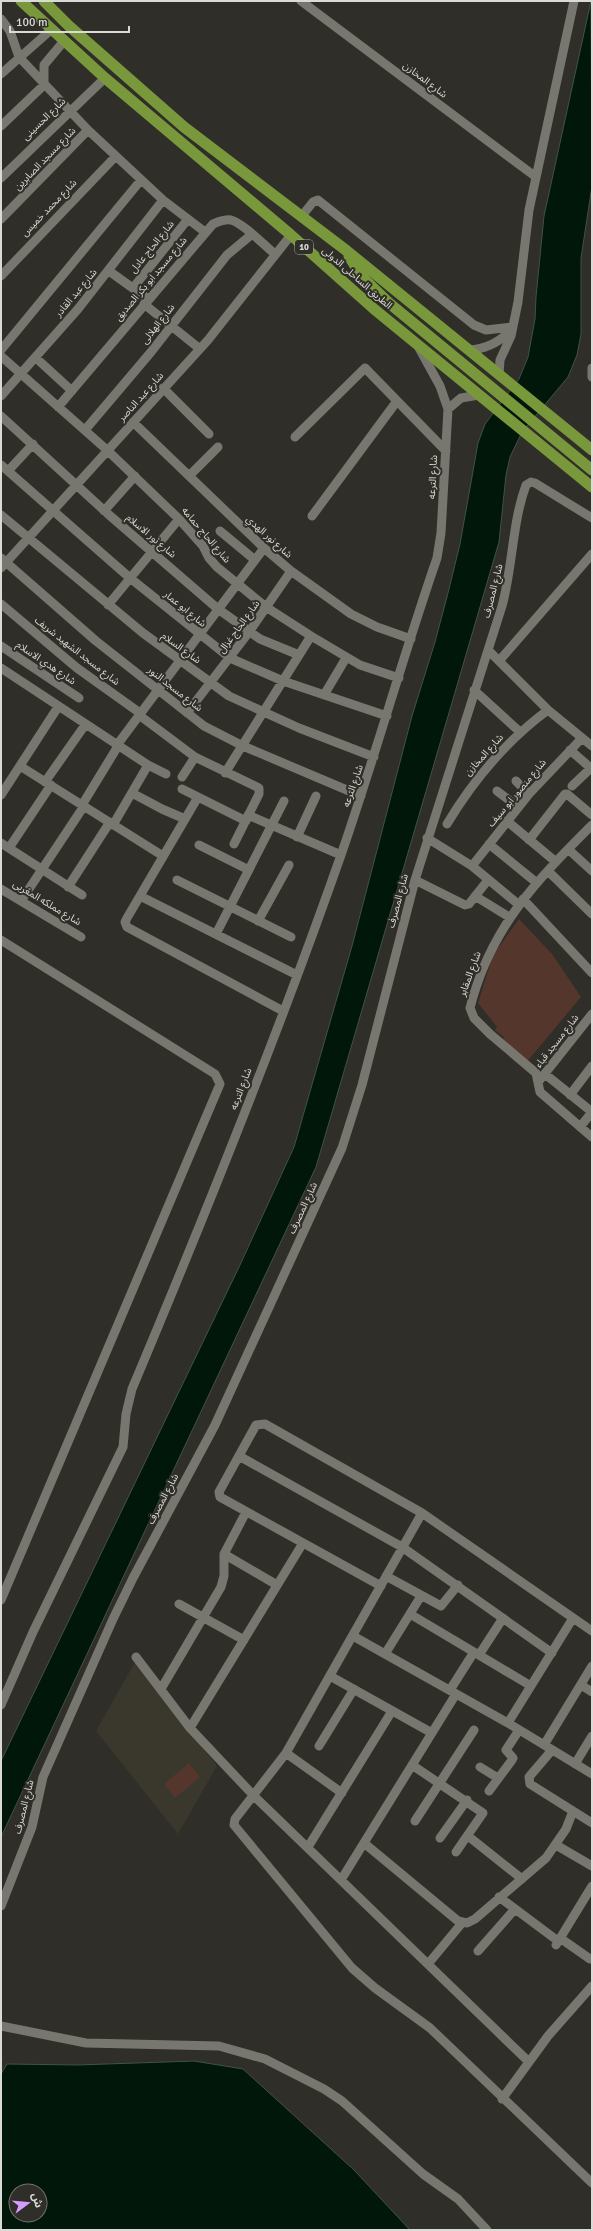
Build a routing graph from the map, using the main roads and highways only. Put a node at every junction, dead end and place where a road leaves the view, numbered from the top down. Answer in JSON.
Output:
{"nodes":[{"id":1,"x":21,"y":1,"type":"edge"},
{"id":2,"x":44,"y":1,"type":"edge"},
{"id":3,"x":347,"y":251,"type":"junction"},
{"id":4,"x":592,"y":450,"type":"edge"},
{"id":5,"x":592,"y":470,"type":"edge"},
{"id":6,"x":592,"y":487,"type":"edge"}],
"edges":[{"from":1,"to":6,"type":"highway","name":"الطريق الساحلى الدولى","number":"10"},
{"from":2,"to":3,"type":"highway","name":"الطريق الساحلى الدولى","number":"10"},
{"from":3,"to":4,"type":"highway","name":"الطريق الساحلى الدولى","number":"10"},
{"from":3,"to":5,"type":"highway"}]}
